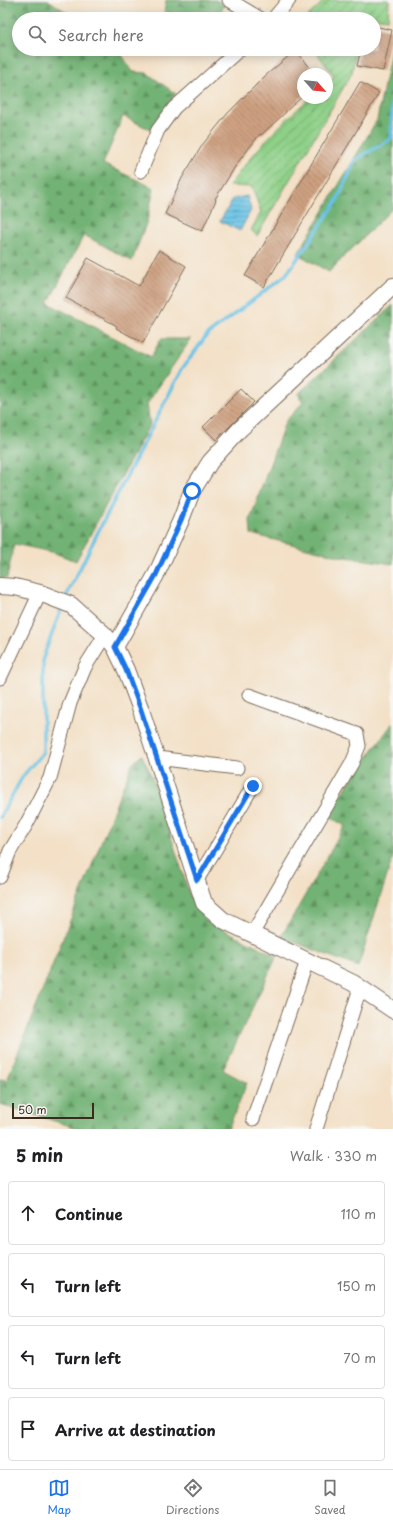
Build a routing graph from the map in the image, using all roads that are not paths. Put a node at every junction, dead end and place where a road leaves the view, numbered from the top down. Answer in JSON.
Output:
{"nodes":[{"id":1,"x":229,"y":0,"type":"edge"},
{"id":2,"x":289,"y":0,"type":"edge"},
{"id":3,"x":249,"y":12,"type":"edge"},
{"id":4,"x":279,"y":12,"type":"edge"},
{"id":5,"x":232,"y":56,"type":"edge"},
{"id":6,"x":141,"y":171,"type":"dead end"},
{"id":7,"x":393,"y":286,"type":"edge"},
{"id":8,"x":0,"y":586,"type":"edge"},
{"id":9,"x":40,"y":593,"type":"junction"},
{"id":10,"x":110,"y":641,"type":"junction"},
{"id":11,"x":0,"y":678,"type":"edge"},
{"id":12,"x":249,"y":695,"type":"dead end"},
{"id":13,"x":156,"y":758,"type":"junction"},
{"id":14,"x":237,"y":768,"type":"dead end"},
{"id":15,"x":253,"y":786,"type":"dead end"},
{"id":16,"x":0,"y":877,"type":"edge"},
{"id":17,"x":197,"y":880,"type":"junction"},
{"id":18,"x":252,"y":934,"type":"junction"},
{"id":19,"x":308,"y":961,"type":"junction"},
{"id":20,"x":360,"y":988,"type":"junction"},
{"id":21,"x":393,"y":1010,"type":"edge"},
{"id":22,"x":253,"y":1119,"type":"dead end"},
{"id":23,"x":316,"y":1129,"type":"edge"}],
"edges":[{"from":1,"to":3,"type":"street"},
{"from":2,"to":4,"type":"street"},
{"from":5,"to":6,"type":"street"},
{"from":7,"to":10,"type":"street"},
{"from":8,"to":9,"type":"street"},
{"from":9,"to":10,"type":"street"},
{"from":9,"to":11,"type":"street"},
{"from":10,"to":13,"type":"street"},
{"from":10,"to":16,"type":"street"},
{"from":12,"to":18,"type":"street"},
{"from":13,"to":14,"type":"street"},
{"from":13,"to":17,"type":"street"},
{"from":15,"to":17,"type":"street"},
{"from":17,"to":18,"type":"street"},
{"from":18,"to":19,"type":"street"},
{"from":19,"to":20,"type":"street"},
{"from":19,"to":22,"type":"street"},
{"from":20,"to":21,"type":"street"},
{"from":20,"to":23,"type":"street"}]}
